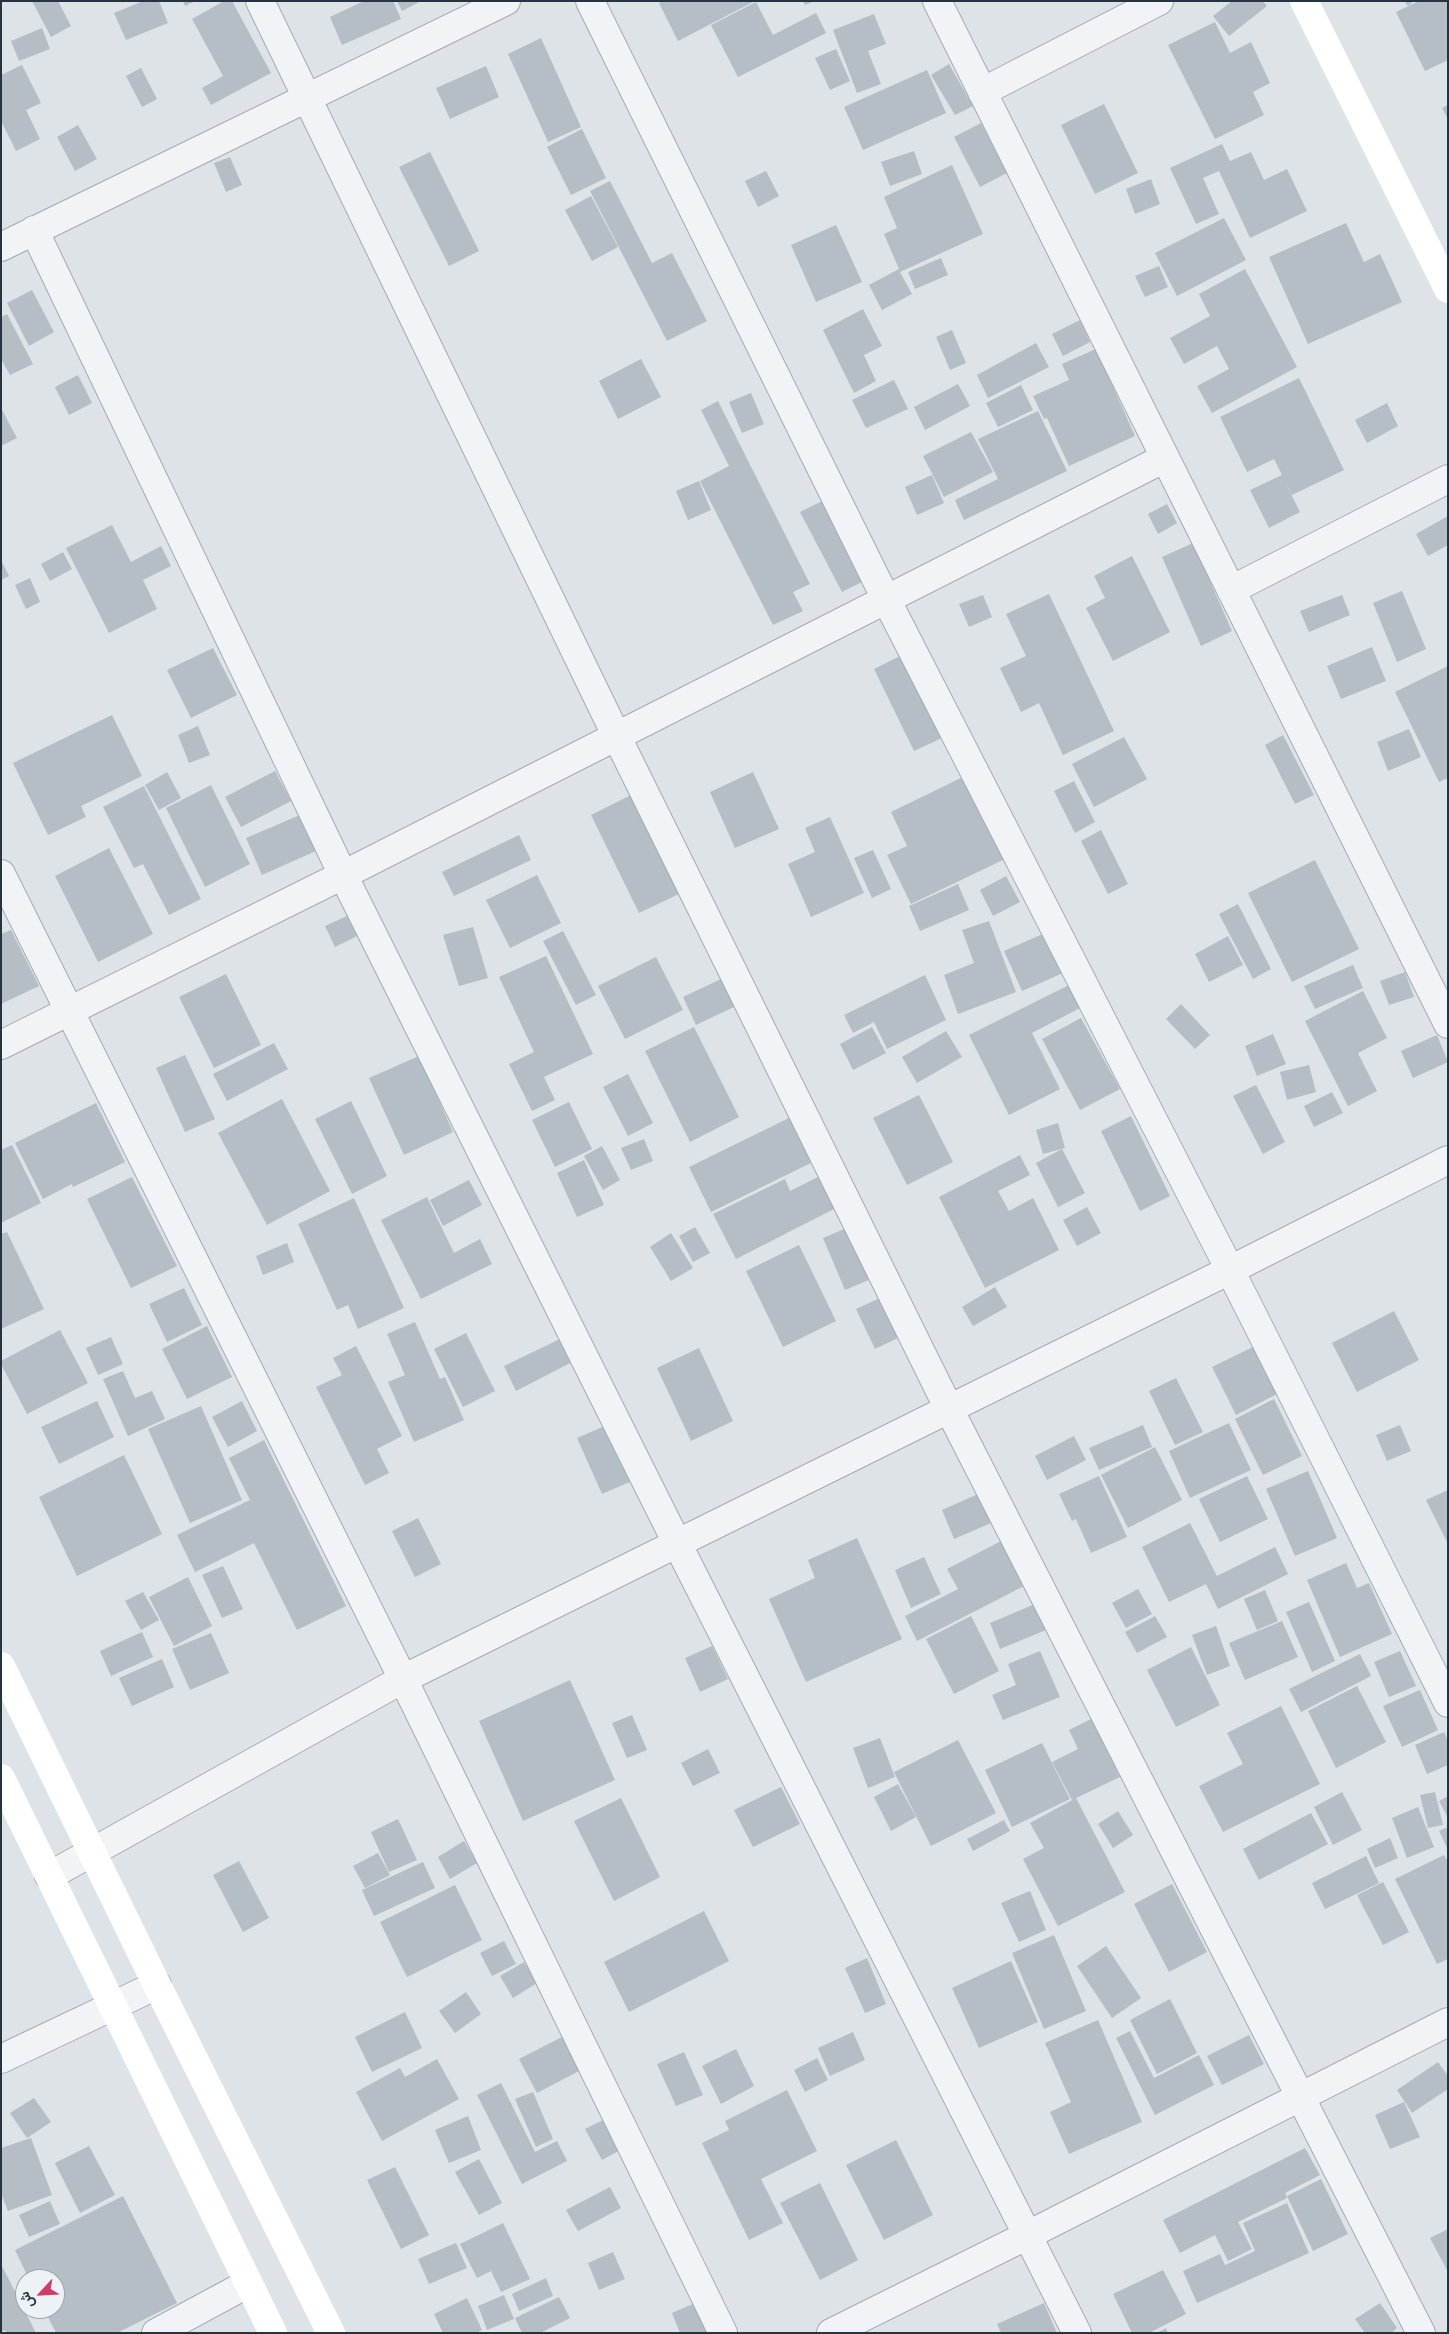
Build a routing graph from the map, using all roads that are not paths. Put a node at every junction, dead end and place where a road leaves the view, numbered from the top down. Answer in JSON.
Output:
{"nodes":[{"id":1,"x":260,"y":1,"type":"edge"},
{"id":2,"x":506,"y":1,"type":"edge"},
{"id":3,"x":590,"y":1,"type":"edge"},
{"id":4,"x":936,"y":1,"type":"edge"},
{"id":5,"x":1159,"y":1,"type":"edge"},
{"id":6,"x":1304,"y":1,"type":"edge"},
{"id":7,"x":982,"y":92,"type":"junction"},
{"id":8,"x":307,"y":98,"type":"junction"},
{"id":9,"x":34,"y":230,"type":"junction"},
{"id":10,"x":1,"y":247,"type":"edge"},
{"id":11,"x":1448,"y":288,"type":"edge"},
{"id":12,"x":1165,"y":458,"type":"junction"},
{"id":13,"x":1448,"y":479,"type":"edge"},
{"id":14,"x":1231,"y":590,"type":"junction"},
{"id":15,"x":886,"y":599,"type":"junction"},
{"id":16,"x":616,"y":736,"type":"junction"},
{"id":17,"x":1,"y":874,"type":"edge"},
{"id":18,"x":343,"y":875,"type":"junction"},
{"id":19,"x":70,"y":1010,"type":"junction"},
{"id":20,"x":1448,"y":1024,"type":"edge"},
{"id":21,"x":1,"y":1045,"type":"edge"},
{"id":22,"x":1448,"y":1160,"type":"edge"},
{"id":23,"x":1230,"y":1270,"type":"junction"},
{"id":24,"x":949,"y":1409,"type":"junction"},
{"id":25,"x":677,"y":1543,"type":"junction"},
{"id":26,"x":1,"y":1666,"type":"edge"},
{"id":27,"x":403,"y":1679,"type":"junction"},
{"id":28,"x":1448,"y":1703,"type":"edge"},
{"id":29,"x":1,"y":1778,"type":"edge"},
{"id":30,"x":93,"y":1851,"type":"junction"},
{"id":31,"x":49,"y":1876,"type":"junction"},
{"id":32,"x":157,"y":1985,"type":"junction"},
{"id":33,"x":114,"y":2006,"type":"junction"},
{"id":34,"x":1448,"y":2022,"type":"edge"},
{"id":35,"x":1,"y":2059,"type":"edge"},
{"id":36,"x":1300,"y":2096,"type":"junction"},
{"id":37,"x":1028,"y":2236,"type":"junction"},
{"id":38,"x":247,"y":2284,"type":"junction"},
{"id":39,"x":156,"y":2333,"type":"edge"},
{"id":40,"x":273,"y":2333,"type":"edge"},
{"id":41,"x":331,"y":2333,"type":"edge"},
{"id":42,"x":724,"y":2333,"type":"edge"},
{"id":43,"x":831,"y":2333,"type":"edge"},
{"id":44,"x":1078,"y":2333,"type":"edge"},
{"id":45,"x":1421,"y":2333,"type":"edge"}],
"edges":[{"from":1,"to":8,"type":"street"},
{"from":2,"to":8,"type":"street"},
{"from":3,"to":15,"type":"street"},
{"from":4,"to":7,"type":"street"},
{"from":5,"to":7,"type":"street"},
{"from":6,"to":11,"type":"street"},
{"from":7,"to":12,"type":"street"},
{"from":8,"to":9,"type":"street"},
{"from":8,"to":16,"type":"street"},
{"from":9,"to":10,"type":"street"},
{"from":9,"to":18,"type":"street"},
{"from":12,"to":14,"type":"street"},
{"from":12,"to":15,"type":"street"},
{"from":13,"to":14,"type":"street"},
{"from":14,"to":20,"type":"street"},
{"from":15,"to":16,"type":"street"},
{"from":15,"to":23,"type":"street"},
{"from":16,"to":18,"type":"street"},
{"from":16,"to":24,"type":"street"},
{"from":17,"to":19,"type":"street"},
{"from":18,"to":19,"type":"street"},
{"from":18,"to":25,"type":"street"},
{"from":19,"to":21,"type":"street"},
{"from":19,"to":27,"type":"street"},
{"from":22,"to":23,"type":"street"},
{"from":23,"to":24,"type":"street"},
{"from":23,"to":28,"type":"street"},
{"from":24,"to":25,"type":"street"},
{"from":24,"to":36,"type":"street"},
{"from":25,"to":27,"type":"street"},
{"from":25,"to":37,"type":"street"},
{"from":26,"to":30,"type":"street"},
{"from":27,"to":30,"type":"street"},
{"from":27,"to":42,"type":"street"},
{"from":29,"to":31,"type":"street"},
{"from":30,"to":31,"type":"street"},
{"from":30,"to":32,"type":"street"},
{"from":31,"to":33,"type":"street"},
{"from":32,"to":33,"type":"street"},
{"from":32,"to":41,"type":"street"},
{"from":33,"to":35,"type":"street"},
{"from":33,"to":38,"type":"street"},
{"from":34,"to":36,"type":"street"},
{"from":36,"to":37,"type":"street"},
{"from":36,"to":45,"type":"street"},
{"from":37,"to":43,"type":"street"},
{"from":37,"to":44,"type":"street"},
{"from":38,"to":39,"type":"street"},
{"from":38,"to":40,"type":"street"}]}
